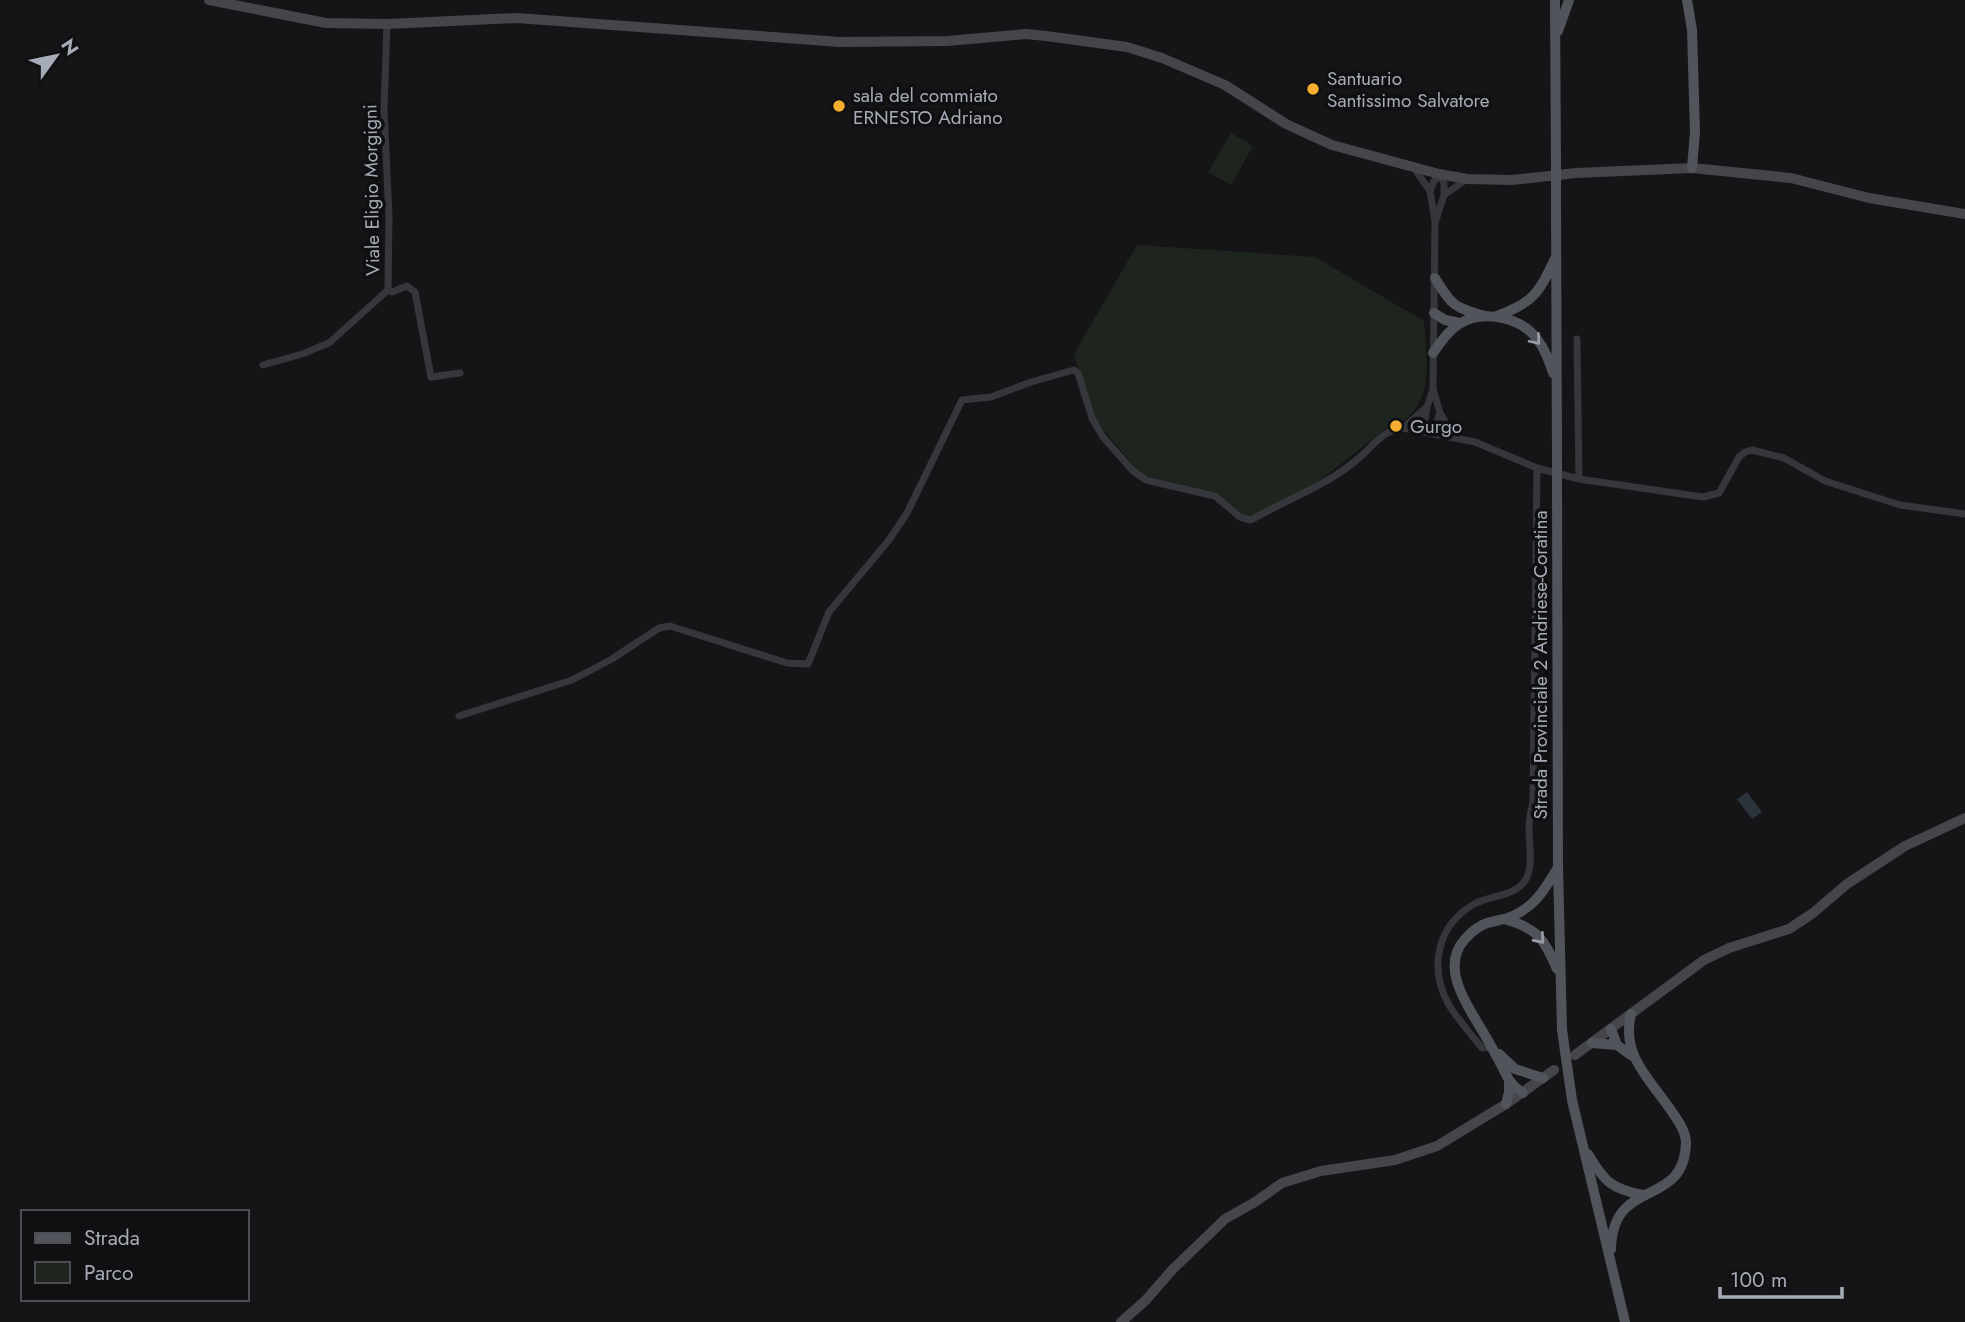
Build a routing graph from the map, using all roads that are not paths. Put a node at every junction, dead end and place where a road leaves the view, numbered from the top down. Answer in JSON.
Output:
{"nodes":[{"id":1,"x":209,"y":0,"type":"edge"},
{"id":2,"x":1555,"y":0,"type":"edge"},
{"id":3,"x":1569,"y":0,"type":"edge"},
{"id":4,"x":1686,"y":0,"type":"edge"},
{"id":5,"x":387,"y":24,"type":"junction"},
{"id":6,"x":1555,"y":44,"type":"junction"},
{"id":7,"x":1414,"y":168,"type":"junction"},
{"id":8,"x":1692,"y":168,"type":"junction"},
{"id":9,"x":1439,"y":174,"type":"junction"},
{"id":10,"x":1467,"y":179,"type":"junction"},
{"id":11,"x":1430,"y":191,"type":"junction"},
{"id":12,"x":1444,"y":195,"type":"junction"},
{"id":13,"x":1965,"y":214,"type":"edge"},
{"id":14,"x":1435,"y":221,"type":"junction"},
{"id":15,"x":1556,"y":257,"type":"junction"},
{"id":16,"x":1434,"y":278,"type":"junction"},
{"id":17,"x":388,"y":290,"type":"junction"},
{"id":18,"x":1457,"y":307,"type":"junction"},
{"id":19,"x":1434,"y":313,"type":"junction"},
{"id":20,"x":1491,"y":316,"type":"junction"},
{"id":21,"x":1460,"y":323,"type":"junction"},
{"id":22,"x":1577,"y":339,"type":"dead end"},
{"id":23,"x":1433,"y":353,"type":"junction"},
{"id":24,"x":263,"y":365,"type":"dead end"},
{"id":25,"x":460,"y":373,"type":"dead end"},
{"id":26,"x":1556,"y":383,"type":"junction"},
{"id":27,"x":1433,"y":389,"type":"junction"},
{"id":28,"x":1427,"y":407,"type":"junction"},
{"id":29,"x":1440,"y":413,"type":"junction"},
{"id":30,"x":1403,"y":428,"type":"junction"},
{"id":31,"x":1428,"y":432,"type":"junction"},
{"id":32,"x":1455,"y":437,"type":"junction"},
{"id":33,"x":1537,"y":468,"type":"junction"},
{"id":34,"x":1579,"y":479,"type":"junction"},
{"id":35,"x":1965,"y":514,"type":"edge"},
{"id":36,"x":459,"y":716,"type":"dead end"},
{"id":37,"x":1965,"y":818,"type":"edge"},
{"id":38,"x":1558,"y":867,"type":"junction"},
{"id":39,"x":1504,"y":919,"type":"junction"},
{"id":40,"x":1559,"y":975,"type":"junction"},
{"id":41,"x":1631,"y":1014,"type":"junction"},
{"id":42,"x":1611,"y":1029,"type":"junction"},
{"id":43,"x":1592,"y":1043,"type":"junction"},
{"id":44,"x":1623,"y":1045,"type":"junction"},
{"id":45,"x":1492,"y":1046,"type":"junction"},
{"id":46,"x":1575,"y":1055,"type":"dead end"},
{"id":47,"x":1515,"y":1069,"type":"junction"},
{"id":48,"x":1554,"y":1070,"type":"dead end"},
{"id":49,"x":1543,"y":1078,"type":"junction"},
{"id":50,"x":1509,"y":1080,"type":"junction"},
{"id":51,"x":1523,"y":1093,"type":"junction"},
{"id":52,"x":1506,"y":1104,"type":"junction"},
{"id":53,"x":1583,"y":1146,"type":"junction"},
{"id":54,"x":1643,"y":1195,"type":"junction"},
{"id":55,"x":1611,"y":1266,"type":"junction"},
{"id":56,"x":1121,"y":1322,"type":"edge"},
{"id":57,"x":1625,"y":1322,"type":"edge"}],
"edges":[{"from":1,"to":5,"type":"main road"},
{"from":2,"to":6,"type":"main road","name":"Strada Provinciale 2 Andriese-Coratina"},
{"from":3,"to":6,"type":"main road"},
{"from":4,"to":8,"type":"main road"},
{"from":5,"to":7,"type":"main road"},
{"from":5,"to":17,"type":"street","name":"Viale Eligio Morgigni"},
{"from":6,"to":15,"type":"main road","name":"Strada Provinciale 2 Andriese-Coratina","bridge":true},
{"from":7,"to":9,"type":"main road"},
{"from":7,"to":11,"type":"street"},
{"from":8,"to":10,"type":"main road"},
{"from":8,"to":13,"type":"main road"},
{"from":9,"to":10,"type":"main road"},
{"from":9,"to":11,"type":"street"},
{"from":9,"to":12,"type":"street"},
{"from":10,"to":12,"type":"street"},
{"from":11,"to":14,"type":"street"},
{"from":12,"to":14,"type":"street"},
{"from":14,"to":16,"type":"street"},
{"from":15,"to":20,"type":"main road"},
{"from":15,"to":26,"type":"main road","name":"Strada Provinciale 2 Andriese-Coratina"},
{"from":16,"to":18,"type":"main road"},
{"from":16,"to":19,"type":"street"},
{"from":17,"to":24,"type":"street","name":"Viale Eligio Morgigni"},
{"from":17,"to":25,"type":"street"},
{"from":18,"to":19,"type":"main road"},
{"from":18,"to":20,"type":"main road"},
{"from":19,"to":21,"type":"main road"},
{"from":19,"to":23,"type":"street"},
{"from":20,"to":21,"type":"main road"},
{"from":20,"to":26,"type":"main road","one_way":true},
{"from":21,"to":23,"type":"main road"},
{"from":22,"to":34,"type":"street"},
{"from":23,"to":27,"type":"street"},
{"from":26,"to":38,"type":"main road","name":"Strada Provinciale 2 Andriese-Coratina","bridge":true},
{"from":27,"to":28,"type":"street"},
{"from":27,"to":29,"type":"street"},
{"from":28,"to":30,"type":"street"},
{"from":28,"to":31,"type":"street"},
{"from":29,"to":31,"type":"street"},
{"from":29,"to":32,"type":"street"},
{"from":30,"to":31,"type":"street"},
{"from":30,"to":36,"type":"street"},
{"from":31,"to":32,"type":"street"},
{"from":32,"to":33,"type":"street"},
{"from":33,"to":34,"type":"street"},
{"from":33,"to":45,"type":"street"},
{"from":34,"to":35,"type":"street"},
{"from":37,"to":41,"type":"main road"},
{"from":38,"to":39,"type":"main road"},
{"from":38,"to":40,"type":"main road","name":"Strada Provinciale 2 Andriese-Coratina"},
{"from":39,"to":40,"type":"main road","one_way":true},
{"from":39,"to":45,"type":"main road"},
{"from":40,"to":53,"type":"main road","name":"Strada Provinciale 2 Andriese-Coratina"},
{"from":41,"to":42,"type":"main road"},
{"from":41,"to":44,"type":"main road"},
{"from":42,"to":43,"type":"main road"},
{"from":42,"to":44,"type":"main road"},
{"from":43,"to":44,"type":"main road"},
{"from":43,"to":46,"type":"main road"},
{"from":44,"to":54,"type":"main road"},
{"from":45,"to":47,"type":"main road"},
{"from":45,"to":50,"type":"main road"},
{"from":47,"to":49,"type":"main road"},
{"from":47,"to":51,"type":"main road"},
{"from":48,"to":49,"type":"main road"},
{"from":49,"to":51,"type":"main road"},
{"from":50,"to":51,"type":"main road"},
{"from":50,"to":52,"type":"main road"},
{"from":51,"to":52,"type":"main road"},
{"from":52,"to":56,"type":"main road"},
{"from":53,"to":54,"type":"main road"},
{"from":53,"to":55,"type":"main road","name":"Strada Provinciale 2 Andriese-Coratina"},
{"from":54,"to":55,"type":"main road"},
{"from":55,"to":57,"type":"main road","name":"Strada Provinciale 2 Andriese-Coratina"}]}
